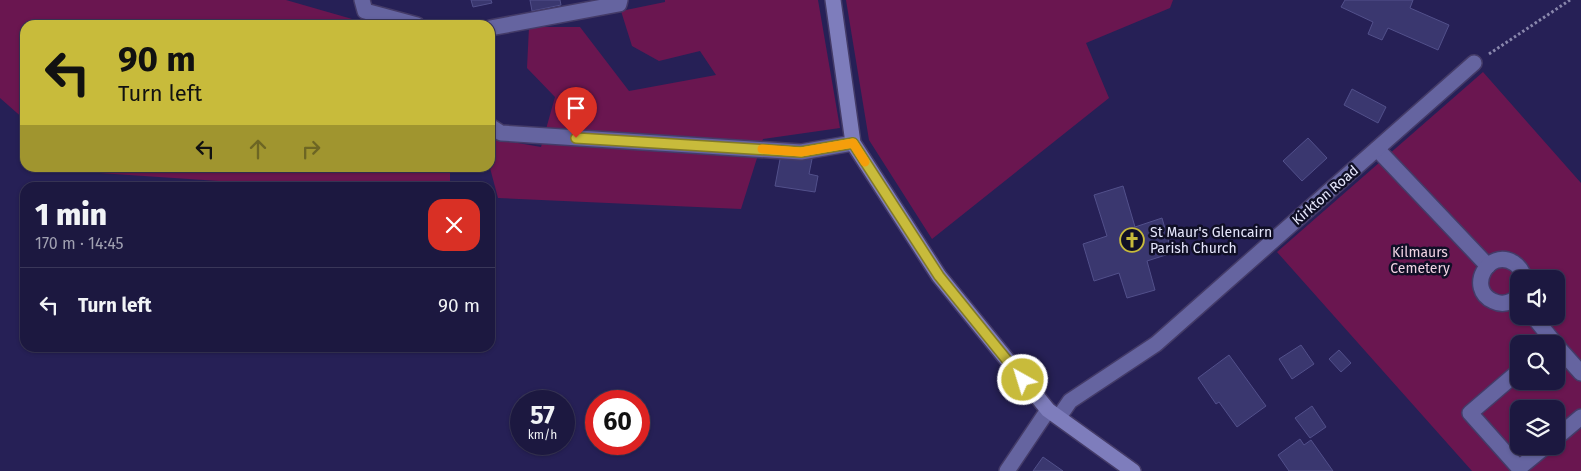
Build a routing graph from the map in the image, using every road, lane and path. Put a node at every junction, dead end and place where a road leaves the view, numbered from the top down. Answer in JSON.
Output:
{"nodes":[{"id":1,"x":362,"y":0,"type":"edge"},
{"id":2,"x":620,"y":0,"type":"edge"},
{"id":3,"x":833,"y":0,"type":"edge"},
{"id":4,"x":1570,"y":0,"type":"edge"},
{"id":5,"x":398,"y":20,"type":"edge"},
{"id":6,"x":495,"y":27,"type":"edge"},
{"id":7,"x":1474,"y":63,"type":"joint"},
{"id":8,"x":495,"y":129,"type":"edge"},
{"id":9,"x":853,"y":143,"type":"junction"},
{"id":10,"x":1377,"y":149,"type":"junction"},
{"id":11,"x":1488,"y":266,"type":"junction"},
{"id":12,"x":1521,"y":270,"type":"edge"},
{"id":13,"x":1510,"y":302,"type":"edge"},
{"id":14,"x":1540,"y":325,"type":"edge"},
{"id":15,"x":1548,"y":335,"type":"edge"},
{"id":16,"x":1565,"y":355,"type":"edge"},
{"id":17,"x":1581,"y":373,"type":"edge"},
{"id":18,"x":1510,"y":378,"type":"edge"},
{"id":19,"x":1053,"y":414,"type":"junction"},
{"id":20,"x":1581,"y":417,"type":"edge"},
{"id":21,"x":1565,"y":430,"type":"edge"},
{"id":22,"x":1535,"y":455,"type":"edge"},
{"id":23,"x":1007,"y":471,"type":"edge"},
{"id":24,"x":1133,"y":471,"type":"edge"}],
"edges":[{"from":1,"to":5,"type":"street"},
{"from":2,"to":6,"type":"street"},
{"from":3,"to":9,"type":"main road"},
{"from":4,"to":7,"type":"path"},
{"from":7,"to":10,"type":"street","name":"Kirkton Road"},
{"from":8,"to":9,"type":"street"},
{"from":9,"to":19,"type":"main road"},
{"from":10,"to":11,"type":"street"},
{"from":10,"to":19,"type":"street","name":"Kirkton Road"},
{"from":11,"to":12,"type":"street"},
{"from":11,"to":13,"type":"street"},
{"from":14,"to":15,"type":"street"},
{"from":16,"to":17,"type":"street"},
{"from":18,"to":22,"type":"street"},
{"from":19,"to":23,"type":"street","name":"Kirkton Road"},
{"from":19,"to":24,"type":"main road"},
{"from":20,"to":21,"type":"street"}]}
